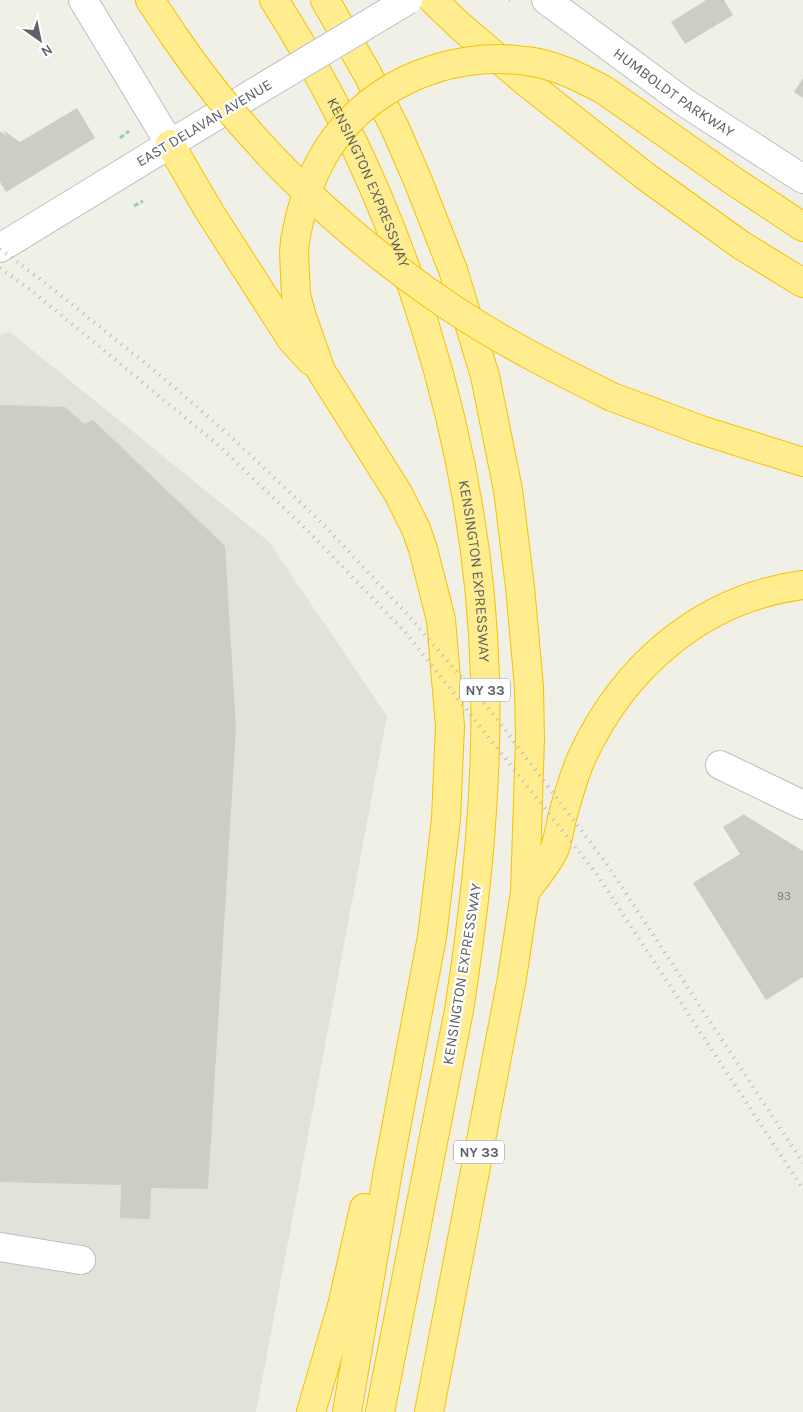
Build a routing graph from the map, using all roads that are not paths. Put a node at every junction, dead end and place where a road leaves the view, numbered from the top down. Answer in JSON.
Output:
{"nodes":[{"id":1,"x":83,"y":0,"type":"edge"},
{"id":2,"x":150,"y":0,"type":"edge"},
{"id":3,"x":274,"y":0,"type":"edge"},
{"id":4,"x":325,"y":0,"type":"edge"},
{"id":5,"x":408,"y":0,"type":"edge"},
{"id":6,"x":433,"y":0,"type":"edge"},
{"id":7,"x":546,"y":0,"type":"edge"},
{"id":8,"x":170,"y":144,"type":"junction"},
{"id":9,"x":803,"y":179,"type":"edge"},
{"id":10,"x":803,"y":227,"type":"edge"},
{"id":11,"x":0,"y":248,"type":"edge"},
{"id":12,"x":803,"y":283,"type":"edge"},
{"id":13,"x":321,"y":371,"type":"junction"},
{"id":14,"x":803,"y":462,"type":"edge"},
{"id":15,"x":803,"y":585,"type":"edge"},
{"id":16,"x":720,"y":765,"type":"dead end"},
{"id":17,"x":803,"y":806,"type":"edge"},
{"id":18,"x":525,"y":892,"type":"junction"},
{"id":19,"x":399,"y":1116,"type":"junction"},
{"id":20,"x":0,"y":1247,"type":"edge"},
{"id":21,"x":81,"y":1260,"type":"dead end"},
{"id":22,"x":310,"y":1412,"type":"edge"},
{"id":23,"x":347,"y":1412,"type":"edge"},
{"id":24,"x":380,"y":1412,"type":"edge"},
{"id":25,"x":429,"y":1412,"type":"edge"}],
"edges":[{"from":1,"to":8,"type":"street"},
{"from":2,"to":14,"type":"highway","bridge":true},
{"from":3,"to":24,"type":"highway","name":"KENSINGTON EXPRESSWAY","number":"NY 33"},
{"from":4,"to":18,"type":"highway","number":"NY 33"},
{"from":5,"to":8,"type":"street","name":"EAST DELAVAN AVENUE","bridge":true},
{"from":6,"to":12,"type":"highway"},
{"from":7,"to":9,"type":"street","name":"HUMBOLDT PARKWAY"},
{"from":8,"to":11,"type":"street","name":"EAST DELAVAN AVENUE"},
{"from":8,"to":13,"type":"highway"},
{"from":10,"to":13,"type":"highway","bridge":true},
{"from":13,"to":19,"type":"highway"},
{"from":15,"to":18,"type":"highway"},
{"from":16,"to":17,"type":"street"},
{"from":18,"to":25,"type":"highway","number":"NY 33"},
{"from":19,"to":22,"type":"highway"},
{"from":19,"to":23,"type":"highway"},
{"from":20,"to":21,"type":"street"}]}
